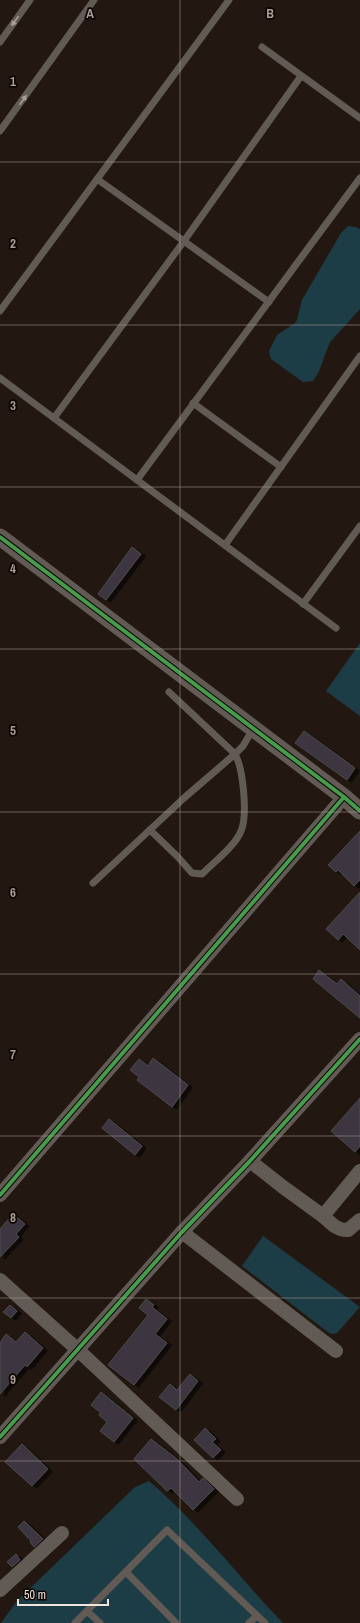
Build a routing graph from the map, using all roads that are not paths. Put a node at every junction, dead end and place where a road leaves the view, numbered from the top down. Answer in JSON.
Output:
{"nodes":[{"id":1,"x":30,"y":0,"type":"edge"},
{"id":2,"x":94,"y":0,"type":"edge"},
{"id":3,"x":229,"y":0,"type":"edge"},
{"id":4,"x":0,"y":42,"type":"edge"},
{"id":5,"x":262,"y":47,"type":"dead end"},
{"id":6,"x":301,"y":76,"type":"junction"},
{"id":7,"x":360,"y":118,"type":"edge"},
{"id":8,"x":0,"y":131,"type":"edge"},
{"id":9,"x":360,"y":178,"type":"edge"},
{"id":10,"x":97,"y":179,"type":"junction"},
{"id":11,"x":184,"y":241,"type":"junction"},
{"id":12,"x":269,"y":302,"type":"junction"},
{"id":13,"x":0,"y":311,"type":"edge"},
{"id":14,"x":360,"y":356,"type":"edge"},
{"id":15,"x":357,"y":367,"type":"edge"},
{"id":16,"x":0,"y":378,"type":"edge"},
{"id":17,"x":193,"y":403,"type":"junction"},
{"id":18,"x":54,"y":418,"type":"junction"},
{"id":19,"x":281,"y":467,"type":"junction"},
{"id":20,"x":137,"y":480,"type":"junction"},
{"id":21,"x":360,"y":526,"type":"edge"},
{"id":22,"x":0,"y":537,"type":"edge"},
{"id":23,"x":225,"y":545,"type":"junction"},
{"id":24,"x":303,"y":604,"type":"junction"},
{"id":25,"x":336,"y":628,"type":"dead end"},
{"id":26,"x":169,"y":692,"type":"dead end"},
{"id":27,"x":253,"y":729,"type":"junction"},
{"id":28,"x":235,"y":754,"type":"junction"},
{"id":29,"x":344,"y":797,"type":"junction"},
{"id":30,"x":360,"y":811,"type":"edge"},
{"id":31,"x":150,"y":830,"type":"junction"},
{"id":32,"x":93,"y":883,"type":"dead end"},
{"id":33,"x":360,"y":1039,"type":"edge"},
{"id":34,"x":250,"y":1160,"type":"junction"},
{"id":35,"x":360,"y":1171,"type":"edge"},
{"id":36,"x":0,"y":1195,"type":"edge"},
{"id":37,"x":323,"y":1216,"type":"junction"},
{"id":38,"x":359,"y":1223,"type":"edge"},
{"id":39,"x":182,"y":1232,"type":"junction"},
{"id":40,"x":0,"y":1280,"type":"edge"},
{"id":41,"x":78,"y":1350,"type":"junction"},
{"id":42,"x":336,"y":1351,"type":"dead end"},
{"id":43,"x":0,"y":1437,"type":"edge"},
{"id":44,"x":237,"y":1499,"type":"dead end"},
{"id":45,"x":62,"y":1533,"type":"dead end"},
{"id":46,"x":126,"y":1572,"type":"junction"},
{"id":47,"x":0,"y":1590,"type":"edge"},
{"id":48,"x":87,"y":1611,"type":"junction"},
{"id":49,"x":257,"y":1616,"type":"junction"},
{"id":50,"x":75,"y":1623,"type":"edge"},
{"id":51,"x":100,"y":1623,"type":"edge"},
{"id":52,"x":176,"y":1623,"type":"edge"},
{"id":53,"x":249,"y":1623,"type":"edge"},
{"id":54,"x":265,"y":1623,"type":"edge"}],
"edges":[{"from":1,"to":4,"type":"lane","one_way":true},
{"from":8,"to":2,"type":"lane","one_way":true},
{"from":3,"to":10,"type":"lane"},
{"from":5,"to":6,"type":"lane"},
{"from":6,"to":7,"type":"lane"},
{"from":6,"to":11,"type":"lane"},
{"from":9,"to":12,"type":"lane"},
{"from":10,"to":11,"type":"lane"},
{"from":10,"to":13,"type":"lane"},
{"from":11,"to":12,"type":"lane"},
{"from":11,"to":18,"type":"lane"},
{"from":12,"to":17,"type":"lane"},
{"from":14,"to":15,"type":"lane"},
{"from":15,"to":19,"type":"lane"},
{"from":16,"to":18,"type":"lane"},
{"from":17,"to":19,"type":"lane"},
{"from":17,"to":20,"type":"lane"},
{"from":18,"to":20,"type":"lane"},
{"from":19,"to":23,"type":"lane"},
{"from":20,"to":23,"type":"lane"},
{"from":21,"to":24,"type":"lane"},
{"from":22,"to":27,"type":"street"},
{"from":23,"to":24,"type":"lane"},
{"from":24,"to":25,"type":"lane"},
{"from":26,"to":28,"type":"lane"},
{"from":27,"to":28,"type":"lane"},
{"from":27,"to":29,"type":"street"},
{"from":28,"to":31,"type":"lane"},
{"from":28,"to":31,"type":"lane"},
{"from":29,"to":30,"type":"street"},
{"from":29,"to":36,"type":"street"},
{"from":31,"to":32,"type":"lane"},
{"from":33,"to":34,"type":"street"},
{"from":34,"to":37,"type":"street"},
{"from":34,"to":39,"type":"street"},
{"from":35,"to":37,"type":"street"},
{"from":37,"to":38,"type":"street"},
{"from":39,"to":41,"type":"street"},
{"from":39,"to":42,"type":"street"},
{"from":40,"to":41,"type":"street"},
{"from":41,"to":43,"type":"street"},
{"from":41,"to":44,"type":"street"},
{"from":45,"to":47,"type":"street"},
{"from":46,"to":48,"type":"lane"},
{"from":46,"to":49,"type":"lane"},
{"from":46,"to":52,"type":"lane"},
{"from":48,"to":50,"type":"lane"},
{"from":48,"to":51,"type":"lane"},
{"from":49,"to":53,"type":"lane"},
{"from":49,"to":54,"type":"lane"}]}
